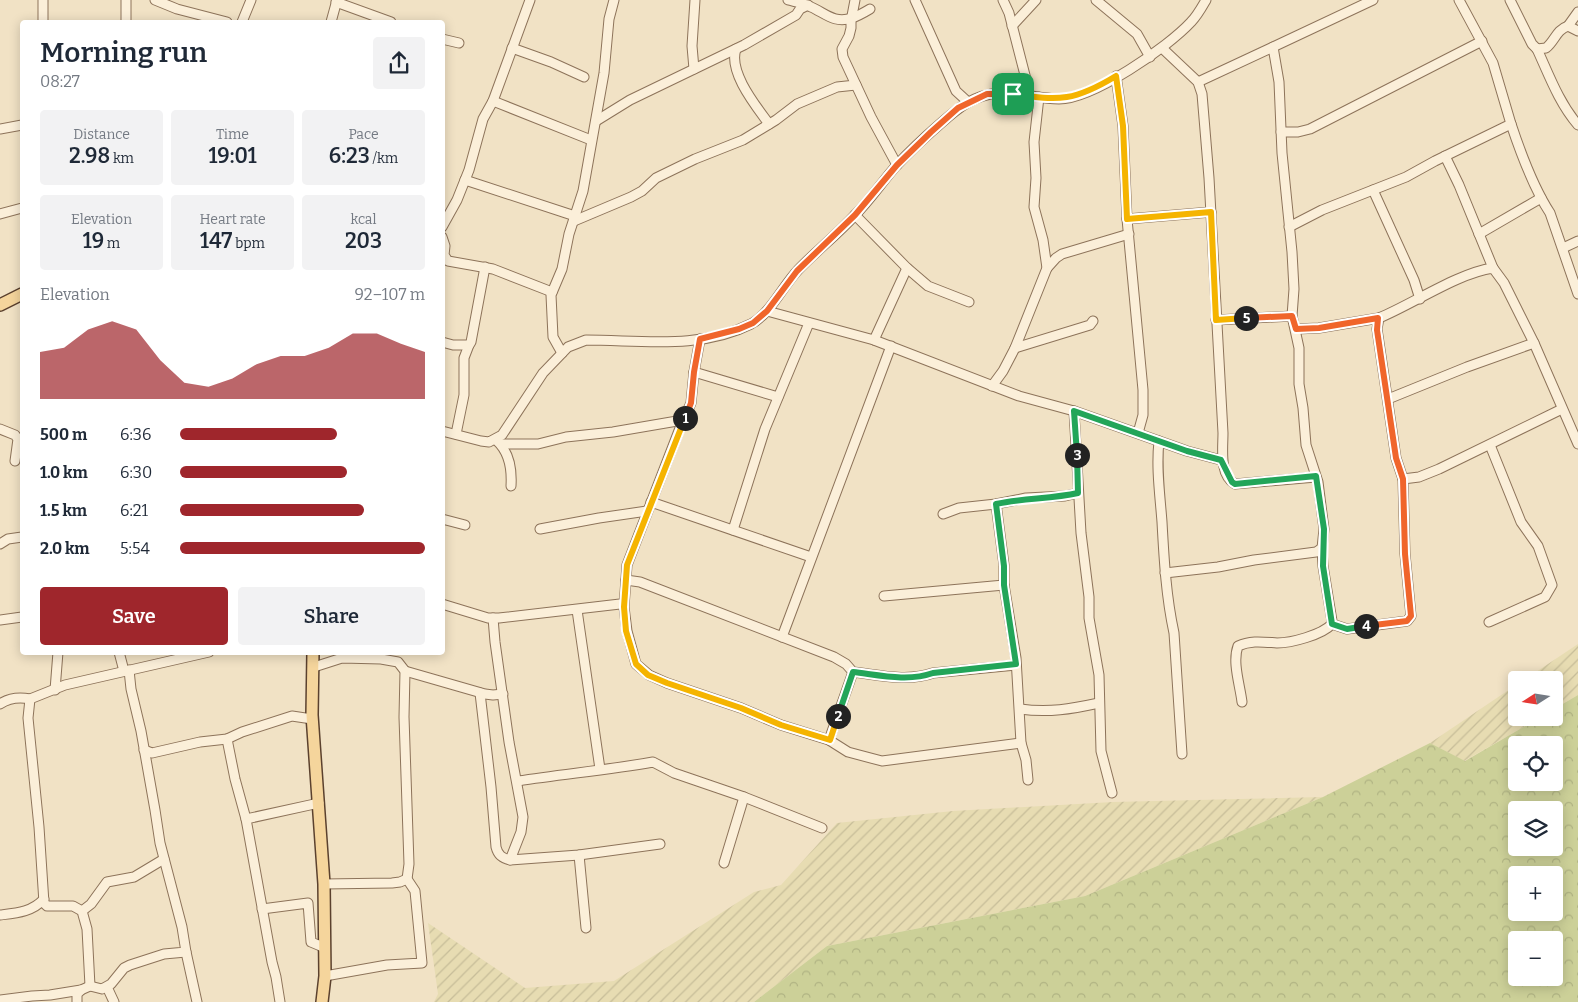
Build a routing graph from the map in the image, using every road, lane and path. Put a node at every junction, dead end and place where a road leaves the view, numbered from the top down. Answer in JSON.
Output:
{"nodes":[{"id":1,"x":43,"y":0,"type":"edge"},
{"id":2,"x":126,"y":0,"type":"edge"},
{"id":3,"x":250,"y":0,"type":"edge"},
{"id":4,"x":530,"y":0,"type":"edge"},
{"id":5,"x":614,"y":0,"type":"edge"},
{"id":6,"x":695,"y":0,"type":"edge"},
{"id":7,"x":788,"y":0,"type":"edge"},
{"id":8,"x":855,"y":0,"type":"edge"},
{"id":9,"x":915,"y":0,"type":"edge"},
{"id":10,"x":1004,"y":0,"type":"edge"},
{"id":11,"x":1036,"y":0,"type":"edge"},
{"id":12,"x":1096,"y":0,"type":"edge"},
{"id":13,"x":1206,"y":0,"type":"edge"},
{"id":14,"x":1373,"y":0,"type":"edge"},
{"id":15,"x":1459,"y":0,"type":"edge"},
{"id":16,"x":1510,"y":0,"type":"edge"},
{"id":17,"x":159,"y":1,"type":"edge"},
{"id":18,"x":336,"y":1,"type":"edge"},
{"id":19,"x":802,"y":5,"type":"junction"},
{"id":20,"x":870,"y":9,"type":"dead end"},
{"id":21,"x":1578,"y":12,"type":"edge"},
{"id":22,"x":851,"y":19,"type":"junction"},
{"id":23,"x":43,"y":20,"type":"edge"},
{"id":24,"x":126,"y":20,"type":"edge"},
{"id":25,"x":220,"y":20,"type":"edge"},
{"id":26,"x":243,"y":20,"type":"edge"},
{"id":27,"x":331,"y":20,"type":"edge"},
{"id":28,"x":386,"y":20,"type":"edge"},
{"id":29,"x":1012,"y":26,"type":"junction"},
{"id":30,"x":1568,"y":26,"type":"junction"},
{"id":31,"x":1578,"y":32,"type":"edge"},
{"id":32,"x":445,"y":39,"type":"edge"},
{"id":33,"x":1482,"y":41,"type":"junction"},
{"id":34,"x":459,"y":43,"type":"dead end"},
{"id":35,"x":1273,"y":46,"type":"junction"},
{"id":36,"x":512,"y":48,"type":"junction"},
{"id":37,"x":1162,"y":48,"type":"junction"},
{"id":38,"x":1538,"y":49,"type":"junction"},
{"id":39,"x":733,"y":52,"type":"junction"},
{"id":40,"x":1150,"y":56,"type":"junction"},
{"id":41,"x":694,"y":69,"type":"junction"},
{"id":42,"x":1116,"y":76,"type":"junction"},
{"id":43,"x":584,"y":77,"type":"dead end"},
{"id":44,"x":1198,"y":82,"type":"junction"},
{"id":45,"x":856,"y":85,"type":"junction"},
{"id":46,"x":1026,"y":96,"type":"junction"},
{"id":47,"x":1039,"y":97,"type":"junction"},
{"id":48,"x":494,"y":101,"type":"junction"},
{"id":49,"x":968,"y":102,"type":"junction"},
{"id":50,"x":756,"y":108,"type":"junction"},
{"id":51,"x":596,"y":121,"type":"junction"},
{"id":52,"x":768,"y":124,"type":"junction"},
{"id":53,"x":1511,"y":124,"type":"junction"},
{"id":54,"x":20,"y":125,"type":"edge"},
{"id":55,"x":1578,"y":125,"type":"edge"},
{"id":56,"x":0,"y":129,"type":"edge"},
{"id":57,"x":756,"y":132,"type":"junction"},
{"id":58,"x":1281,"y":132,"type":"junction"},
{"id":59,"x":591,"y":140,"type":"junction"},
{"id":60,"x":1445,"y":156,"type":"junction"},
{"id":61,"x":897,"y":165,"type":"junction"},
{"id":62,"x":465,"y":180,"type":"junction"},
{"id":63,"x":1373,"y":190,"type":"junction"},
{"id":64,"x":1541,"y":198,"type":"junction"},
{"id":65,"x":20,"y":209,"type":"edge"},
{"id":66,"x":1211,"y":212,"type":"junction"},
{"id":67,"x":0,"y":214,"type":"edge"},
{"id":68,"x":855,"y":215,"type":"junction"},
{"id":69,"x":575,"y":218,"type":"junction"},
{"id":70,"x":1127,"y":219,"type":"junction"},
{"id":71,"x":445,"y":222,"type":"edge"},
{"id":72,"x":1289,"y":227,"type":"junction"},
{"id":73,"x":1129,"y":234,"type":"junction"},
{"id":74,"x":1479,"y":234,"type":"junction"},
{"id":75,"x":1578,"y":241,"type":"edge"},
{"id":76,"x":1563,"y":248,"type":"junction"},
{"id":77,"x":445,"y":257,"type":"edge"},
{"id":78,"x":485,"y":267,"type":"junction"},
{"id":79,"x":908,"y":268,"type":"junction"},
{"id":80,"x":1048,"y":268,"type":"junction"},
{"id":81,"x":1493,"y":268,"type":"junction"},
{"id":82,"x":552,"y":292,"type":"junction"},
{"id":83,"x":1578,"y":294,"type":"edge"},
{"id":84,"x":20,"y":295,"type":"edge"},
{"id":85,"x":1420,"y":298,"type":"junction"},
{"id":86,"x":969,"y":302,"type":"dead end"},
{"id":87,"x":0,"y":304,"type":"edge"},
{"id":88,"x":767,"y":311,"type":"junction"},
{"id":89,"x":1292,"y":316,"type":"junction"},
{"id":90,"x":1378,"y":318,"type":"junction"},
{"id":91,"x":1216,"y":320,"type":"junction"},
{"id":92,"x":1093,"y":321,"type":"dead end"},
{"id":93,"x":809,"y":323,"type":"junction"},
{"id":94,"x":1296,"y":329,"type":"junction"},
{"id":95,"x":700,"y":339,"type":"junction"},
{"id":96,"x":874,"y":340,"type":"junction"},
{"id":97,"x":445,"y":343,"type":"edge"},
{"id":98,"x":1534,"y":343,"type":"junction"},
{"id":99,"x":469,"y":345,"type":"junction"},
{"id":100,"x":456,"y":346,"type":"junction"},
{"id":101,"x":891,"y":346,"type":"junction"},
{"id":102,"x":1015,"y":348,"type":"junction"},
{"id":103,"x":562,"y":353,"type":"junction"},
{"id":104,"x":464,"y":358,"type":"junction"},
{"id":105,"x":694,"y":372,"type":"junction"},
{"id":106,"x":992,"y":386,"type":"junction"},
{"id":107,"x":778,"y":397,"type":"junction"},
{"id":108,"x":1388,"y":399,"type":"junction"},
{"id":109,"x":1562,"y":409,"type":"junction"},
{"id":110,"x":1074,"y":411,"type":"junction"},
{"id":111,"x":683,"y":420,"type":"junction"},
{"id":112,"x":0,"y":429,"type":"edge"},
{"id":113,"x":445,"y":432,"type":"edge"},
{"id":114,"x":1138,"y":433,"type":"junction"},
{"id":115,"x":456,"y":434,"type":"junction"},
{"id":116,"x":1159,"y":441,"type":"junction"},
{"id":117,"x":498,"y":442,"type":"junction"},
{"id":118,"x":1490,"y":444,"type":"junction"},
{"id":119,"x":1578,"y":444,"type":"edge"},
{"id":120,"x":1221,"y":460,"type":"junction"},
{"id":121,"x":15,"y":461,"type":"dead end"},
{"id":122,"x":1316,"y":476,"type":"junction"},
{"id":123,"x":1403,"y":479,"type":"junction"},
{"id":124,"x":511,"y":486,"type":"dead end"},
{"id":125,"x":1078,"y":493,"type":"junction"},
{"id":126,"x":651,"y":502,"type":"junction"},
{"id":127,"x":996,"y":504,"type":"junction"},
{"id":128,"x":647,"y":511,"type":"junction"},
{"id":129,"x":943,"y":514,"type":"dead end"},
{"id":130,"x":445,"y":520,"type":"edge"},
{"id":131,"x":465,"y":525,"type":"dead end"},
{"id":132,"x":540,"y":529,"type":"dead end"},
{"id":133,"x":733,"y":530,"type":"junction"},
{"id":134,"x":20,"y":537,"type":"edge"},
{"id":135,"x":0,"y":544,"type":"edge"},
{"id":136,"x":1320,"y":552,"type":"junction"},
{"id":137,"x":811,"y":556,"type":"junction"},
{"id":138,"x":1165,"y":573,"type":"junction"},
{"id":139,"x":626,"y":580,"type":"junction"},
{"id":140,"x":1004,"y":585,"type":"junction"},
{"id":141,"x":884,"y":596,"type":"dead end"},
{"id":142,"x":620,"y":604,"type":"dead end"},
{"id":143,"x":445,"y":605,"type":"edge"},
{"id":144,"x":577,"y":610,"type":"junction"},
{"id":145,"x":20,"y":617,"type":"edge"},
{"id":146,"x":493,"y":618,"type":"junction"},
{"id":147,"x":0,"y":620,"type":"edge"},
{"id":148,"x":1488,"y":622,"type":"dead end"},
{"id":149,"x":1332,"y":624,"type":"junction"},
{"id":150,"x":782,"y":637,"type":"junction"},
{"id":151,"x":58,"y":655,"type":"edge"},
{"id":152,"x":121,"y":655,"type":"edge"},
{"id":153,"x":198,"y":655,"type":"edge"},
{"id":154,"x":314,"y":655,"type":"edge"},
{"id":155,"x":342,"y":655,"type":"edge"},
{"id":156,"x":1016,"y":664,"type":"junction"},
{"id":157,"x":314,"y":667,"type":"junction"},
{"id":158,"x":126,"y":671,"type":"junction"},
{"id":159,"x":405,"y":671,"type":"junction"},
{"id":160,"x":853,"y":672,"type":"junction"},
{"id":161,"x":55,"y":690,"type":"junction"},
{"id":162,"x":480,"y":693,"type":"junction"},
{"id":163,"x":503,"y":694,"type":"junction"},
{"id":164,"x":30,"y":699,"type":"junction"},
{"id":165,"x":1242,"y":702,"type":"dead end"},
{"id":166,"x":1099,"y":703,"type":"junction"},
{"id":167,"x":0,"y":704,"type":"edge"},
{"id":168,"x":1020,"y":709,"type":"junction"},
{"id":169,"x":312,"y":719,"type":"junction"},
{"id":170,"x":227,"y":738,"type":"junction"},
{"id":171,"x":830,"y":740,"type":"junction"},
{"id":172,"x":1022,"y":744,"type":"junction"},
{"id":173,"x":148,"y":752,"type":"junction"},
{"id":174,"x":1182,"y":754,"type":"dead end"},
{"id":175,"x":600,"y":769,"type":"junction"},
{"id":176,"x":1028,"y":780,"type":"dead end"},
{"id":177,"x":518,"y":781,"type":"junction"},
{"id":178,"x":1112,"y":793,"type":"dead end"},
{"id":179,"x":744,"y":797,"type":"junction"},
{"id":180,"x":319,"y":803,"type":"junction"},
{"id":181,"x":246,"y":819,"type":"junction"},
{"id":182,"x":822,"y":828,"type":"dead end"},
{"id":183,"x":660,"y":844,"type":"dead end"},
{"id":184,"x":579,"y":854,"type":"junction"},
{"id":185,"x":164,"y":859,"type":"junction"},
{"id":186,"x":510,"y":860,"type":"junction"},
{"id":187,"x":724,"y":863,"type":"dead end"},
{"id":188,"x":407,"y":879,"type":"junction"},
{"id":189,"x":324,"y":884,"type":"junction"},
{"id":190,"x":44,"y":899,"type":"junction"},
{"id":191,"x":262,"y":909,"type":"junction"},
{"id":192,"x":82,"y":911,"type":"junction"},
{"id":193,"x":0,"y":915,"type":"edge"},
{"id":194,"x":586,"y":928,"type":"dead end"},
{"id":195,"x":323,"y":947,"type":"junction"},
{"id":196,"x":186,"y":952,"type":"junction"},
{"id":197,"x":324,"y":976,"type":"junction"},
{"id":198,"x":90,"y":986,"type":"junction"},
{"id":199,"x":107,"y":986,"type":"junction"},
{"id":200,"x":81,"y":990,"type":"junction"},
{"id":201,"x":63,"y":998,"type":"edge"},
{"id":202,"x":0,"y":1000,"type":"edge"},
{"id":203,"x":77,"y":1002,"type":"edge"},
{"id":204,"x":114,"y":1002,"type":"edge"},
{"id":205,"x":197,"y":1002,"type":"edge"},
{"id":206,"x":280,"y":1002,"type":"edge"},
{"id":207,"x":322,"y":1002,"type":"edge"}],
"edges":[{"from":1,"to":23,"type":"street"},
{"from":2,"to":24,"type":"street"},
{"from":3,"to":26,"type":"street"},
{"from":4,"to":36,"type":"street"},
{"from":5,"to":51,"type":"street"},
{"from":6,"to":41,"type":"street"},
{"from":7,"to":19,"type":"street"},
{"from":8,"to":22,"type":"street"},
{"from":9,"to":49,"type":"street"},
{"from":10,"to":29,"type":"street"},
{"from":11,"to":29,"type":"street"},
{"from":12,"to":40,"type":"street"},
{"from":13,"to":37,"type":"street"},
{"from":14,"to":35,"type":"street"},
{"from":15,"to":33,"type":"street"},
{"from":16,"to":38,"type":"street"},
{"from":17,"to":25,"type":"street"},
{"from":18,"to":27,"type":"street"},
{"from":18,"to":28,"type":"street"},
{"from":19,"to":22,"type":"street"},
{"from":19,"to":39,"type":"street"},
{"from":20,"to":22,"type":"street"},
{"from":21,"to":30,"type":"street"},
{"from":22,"to":45,"type":"street"},
{"from":29,"to":46,"type":"street"},
{"from":30,"to":31,"type":"street"},
{"from":30,"to":38,"type":"street"},
{"from":32,"to":34,"type":"street"},
{"from":33,"to":53,"type":"street"},
{"from":33,"to":58,"type":"street"},
{"from":35,"to":44,"type":"street"},
{"from":35,"to":58,"type":"street"},
{"from":36,"to":43,"type":"street"},
{"from":36,"to":48,"type":"street"},
{"from":37,"to":40,"type":"street"},
{"from":37,"to":44,"type":"street"},
{"from":38,"to":55,"type":"street"},
{"from":39,"to":41,"type":"street"},
{"from":39,"to":50,"type":"street"},
{"from":40,"to":42,"type":"street"},
{"from":41,"to":51,"type":"street"},
{"from":42,"to":47,"type":"street"},
{"from":42,"to":70,"type":"street"},
{"from":44,"to":66,"type":"street"},
{"from":45,"to":52,"type":"street"},
{"from":45,"to":61,"type":"street"},
{"from":46,"to":47,"type":"street"},
{"from":46,"to":49,"type":"street"},
{"from":47,"to":80,"type":"street"},
{"from":48,"to":59,"type":"street"},
{"from":48,"to":62,"type":"street"},
{"from":49,"to":61,"type":"street"},
{"from":50,"to":52,"type":"street"},
{"from":50,"to":57,"type":"street"},
{"from":51,"to":59,"type":"street"},
{"from":52,"to":57,"type":"street"},
{"from":53,"to":60,"type":"street"},
{"from":53,"to":64,"type":"street"},
{"from":54,"to":56,"type":"street"},
{"from":57,"to":69,"type":"street"},
{"from":58,"to":72,"type":"street"},
{"from":59,"to":69,"type":"street"},
{"from":60,"to":63,"type":"street"},
{"from":60,"to":74,"type":"street"},
{"from":61,"to":68,"type":"street"},
{"from":62,"to":69,"type":"street"},
{"from":62,"to":71,"type":"street"},
{"from":63,"to":72,"type":"street"},
{"from":63,"to":85,"type":"street"},
{"from":64,"to":74,"type":"street"},
{"from":64,"to":76,"type":"street"},
{"from":65,"to":67,"type":"street"},
{"from":66,"to":70,"type":"street"},
{"from":66,"to":91,"type":"street"},
{"from":68,"to":79,"type":"street"},
{"from":68,"to":88,"type":"street"},
{"from":69,"to":82,"type":"street"},
{"from":70,"to":73,"type":"street"},
{"from":72,"to":89,"type":"street"},
{"from":73,"to":80,"type":"street"},
{"from":73,"to":114,"type":"street"},
{"from":74,"to":81,"type":"street"},
{"from":75,"to":76,"type":"street"},
{"from":76,"to":83,"type":"street"},
{"from":77,"to":78,"type":"street"},
{"from":78,"to":82,"type":"street"},
{"from":78,"to":99,"type":"street"},
{"from":79,"to":86,"type":"street"},
{"from":79,"to":96,"type":"street"},
{"from":80,"to":102,"type":"street"},
{"from":81,"to":85,"type":"street"},
{"from":81,"to":98,"type":"street"},
{"from":82,"to":103,"type":"street"},
{"from":84,"to":87,"type":"main road"},
{"from":85,"to":90,"type":"street"},
{"from":88,"to":93,"type":"street"},
{"from":88,"to":95,"type":"street"},
{"from":89,"to":91,"type":"street"},
{"from":89,"to":94,"type":"street"},
{"from":90,"to":94,"type":"street"},
{"from":90,"to":108,"type":"street"},
{"from":91,"to":120,"type":"street"},
{"from":92,"to":102,"type":"street"},
{"from":93,"to":96,"type":"street"},
{"from":93,"to":107,"type":"street"},
{"from":94,"to":122,"type":"street"},
{"from":95,"to":103,"type":"street"},
{"from":95,"to":105,"type":"street"},
{"from":96,"to":101,"type":"street"},
{"from":97,"to":100,"type":"street"},
{"from":98,"to":108,"type":"street"},
{"from":98,"to":109,"type":"street"},
{"from":99,"to":100,"type":"street"},
{"from":99,"to":104,"type":"street"},
{"from":100,"to":104,"type":"street"},
{"from":101,"to":106,"type":"street"},
{"from":101,"to":137,"type":"street"},
{"from":102,"to":106,"type":"street"},
{"from":103,"to":117,"type":"street"},
{"from":104,"to":115,"type":"street"},
{"from":105,"to":107,"type":"street"},
{"from":105,"to":111,"type":"street"},
{"from":106,"to":110,"type":"street"},
{"from":107,"to":133,"type":"street"},
{"from":108,"to":123,"type":"street"},
{"from":109,"to":118,"type":"street"},
{"from":109,"to":119,"type":"street"},
{"from":110,"to":114,"type":"street"},
{"from":110,"to":125,"type":"street"},
{"from":111,"to":117,"type":"street"},
{"from":111,"to":126,"type":"street"},
{"from":112,"to":121,"type":"street"},
{"from":113,"to":115,"type":"street"},
{"from":114,"to":116,"type":"street"},
{"from":115,"to":117,"type":"street"},
{"from":116,"to":120,"type":"street"},
{"from":116,"to":138,"type":"street"},
{"from":117,"to":124,"type":"street"},
{"from":118,"to":123,"type":"street"},
{"from":118,"to":148,"type":"street"},
{"from":120,"to":122,"type":"street"},
{"from":122,"to":136,"type":"street"},
{"from":123,"to":149,"type":"street"},
{"from":125,"to":127,"type":"street"},
{"from":125,"to":166,"type":"street"},
{"from":126,"to":128,"type":"street"},
{"from":126,"to":133,"type":"street"},
{"from":127,"to":129,"type":"street"},
{"from":127,"to":140,"type":"street"},
{"from":128,"to":132,"type":"street"},
{"from":128,"to":139,"type":"street"},
{"from":130,"to":131,"type":"street"},
{"from":133,"to":137,"type":"street"},
{"from":134,"to":135,"type":"street"},
{"from":136,"to":138,"type":"street"},
{"from":136,"to":149,"type":"street"},
{"from":137,"to":150,"type":"street"},
{"from":138,"to":174,"type":"street"},
{"from":139,"to":150,"type":"street"},
{"from":139,"to":171,"type":"street"},
{"from":140,"to":141,"type":"street"},
{"from":140,"to":156,"type":"street"},
{"from":142,"to":144,"type":"street"},
{"from":143,"to":146,"type":"street"},
{"from":144,"to":146,"type":"street"},
{"from":144,"to":175,"type":"street"},
{"from":145,"to":147,"type":"street"},
{"from":146,"to":163,"type":"street"},
{"from":149,"to":165,"type":"street"},
{"from":150,"to":160,"type":"street"},
{"from":151,"to":161,"type":"street"},
{"from":152,"to":158,"type":"street"},
{"from":153,"to":158,"type":"street"},
{"from":154,"to":157,"type":"main road"},
{"from":155,"to":157,"type":"street"},
{"from":155,"to":159,"type":"street"},
{"from":156,"to":160,"type":"street"},
{"from":156,"to":168,"type":"street"},
{"from":157,"to":169,"type":"main road"},
{"from":158,"to":161,"type":"street"},
{"from":158,"to":173,"type":"street"},
{"from":159,"to":162,"type":"street"},
{"from":159,"to":188,"type":"street"},
{"from":160,"to":171,"type":"street"},
{"from":161,"to":164,"type":"street"},
{"from":162,"to":163,"type":"street"},
{"from":162,"to":186,"type":"street"},
{"from":163,"to":177,"type":"street"},
{"from":164,"to":167,"type":"street"},
{"from":164,"to":190,"type":"street"},
{"from":166,"to":168,"type":"street"},
{"from":166,"to":178,"type":"street"},
{"from":168,"to":172,"type":"street"},
{"from":169,"to":170,"type":"street"},
{"from":169,"to":180,"type":"main road"},
{"from":170,"to":173,"type":"street"},
{"from":170,"to":181,"type":"street"},
{"from":171,"to":172,"type":"street"},
{"from":172,"to":176,"type":"street"},
{"from":173,"to":185,"type":"street"},
{"from":175,"to":177,"type":"street"},
{"from":175,"to":179,"type":"street"},
{"from":177,"to":186,"type":"street"},
{"from":179,"to":182,"type":"street"},
{"from":179,"to":187,"type":"street"},
{"from":180,"to":181,"type":"street"},
{"from":180,"to":189,"type":"main road"},
{"from":181,"to":191,"type":"street"},
{"from":183,"to":184,"type":"street"},
{"from":184,"to":186,"type":"street"},
{"from":184,"to":194,"type":"street"},
{"from":185,"to":192,"type":"street"},
{"from":185,"to":196,"type":"street"},
{"from":188,"to":189,"type":"street"},
{"from":188,"to":197,"type":"street"},
{"from":189,"to":195,"type":"main road"},
{"from":190,"to":192,"type":"street"},
{"from":190,"to":193,"type":"street"},
{"from":191,"to":195,"type":"street"},
{"from":191,"to":206,"type":"street"},
{"from":192,"to":198,"type":"street"},
{"from":195,"to":197,"type":"main road"},
{"from":196,"to":199,"type":"street"},
{"from":196,"to":205,"type":"street"},
{"from":197,"to":207,"type":"main road"},
{"from":198,"to":199,"type":"street"},
{"from":198,"to":200,"type":"street"},
{"from":199,"to":204,"type":"street"},
{"from":200,"to":201,"type":"street"},
{"from":200,"to":203,"type":"street"},
{"from":201,"to":202,"type":"street"}]}
